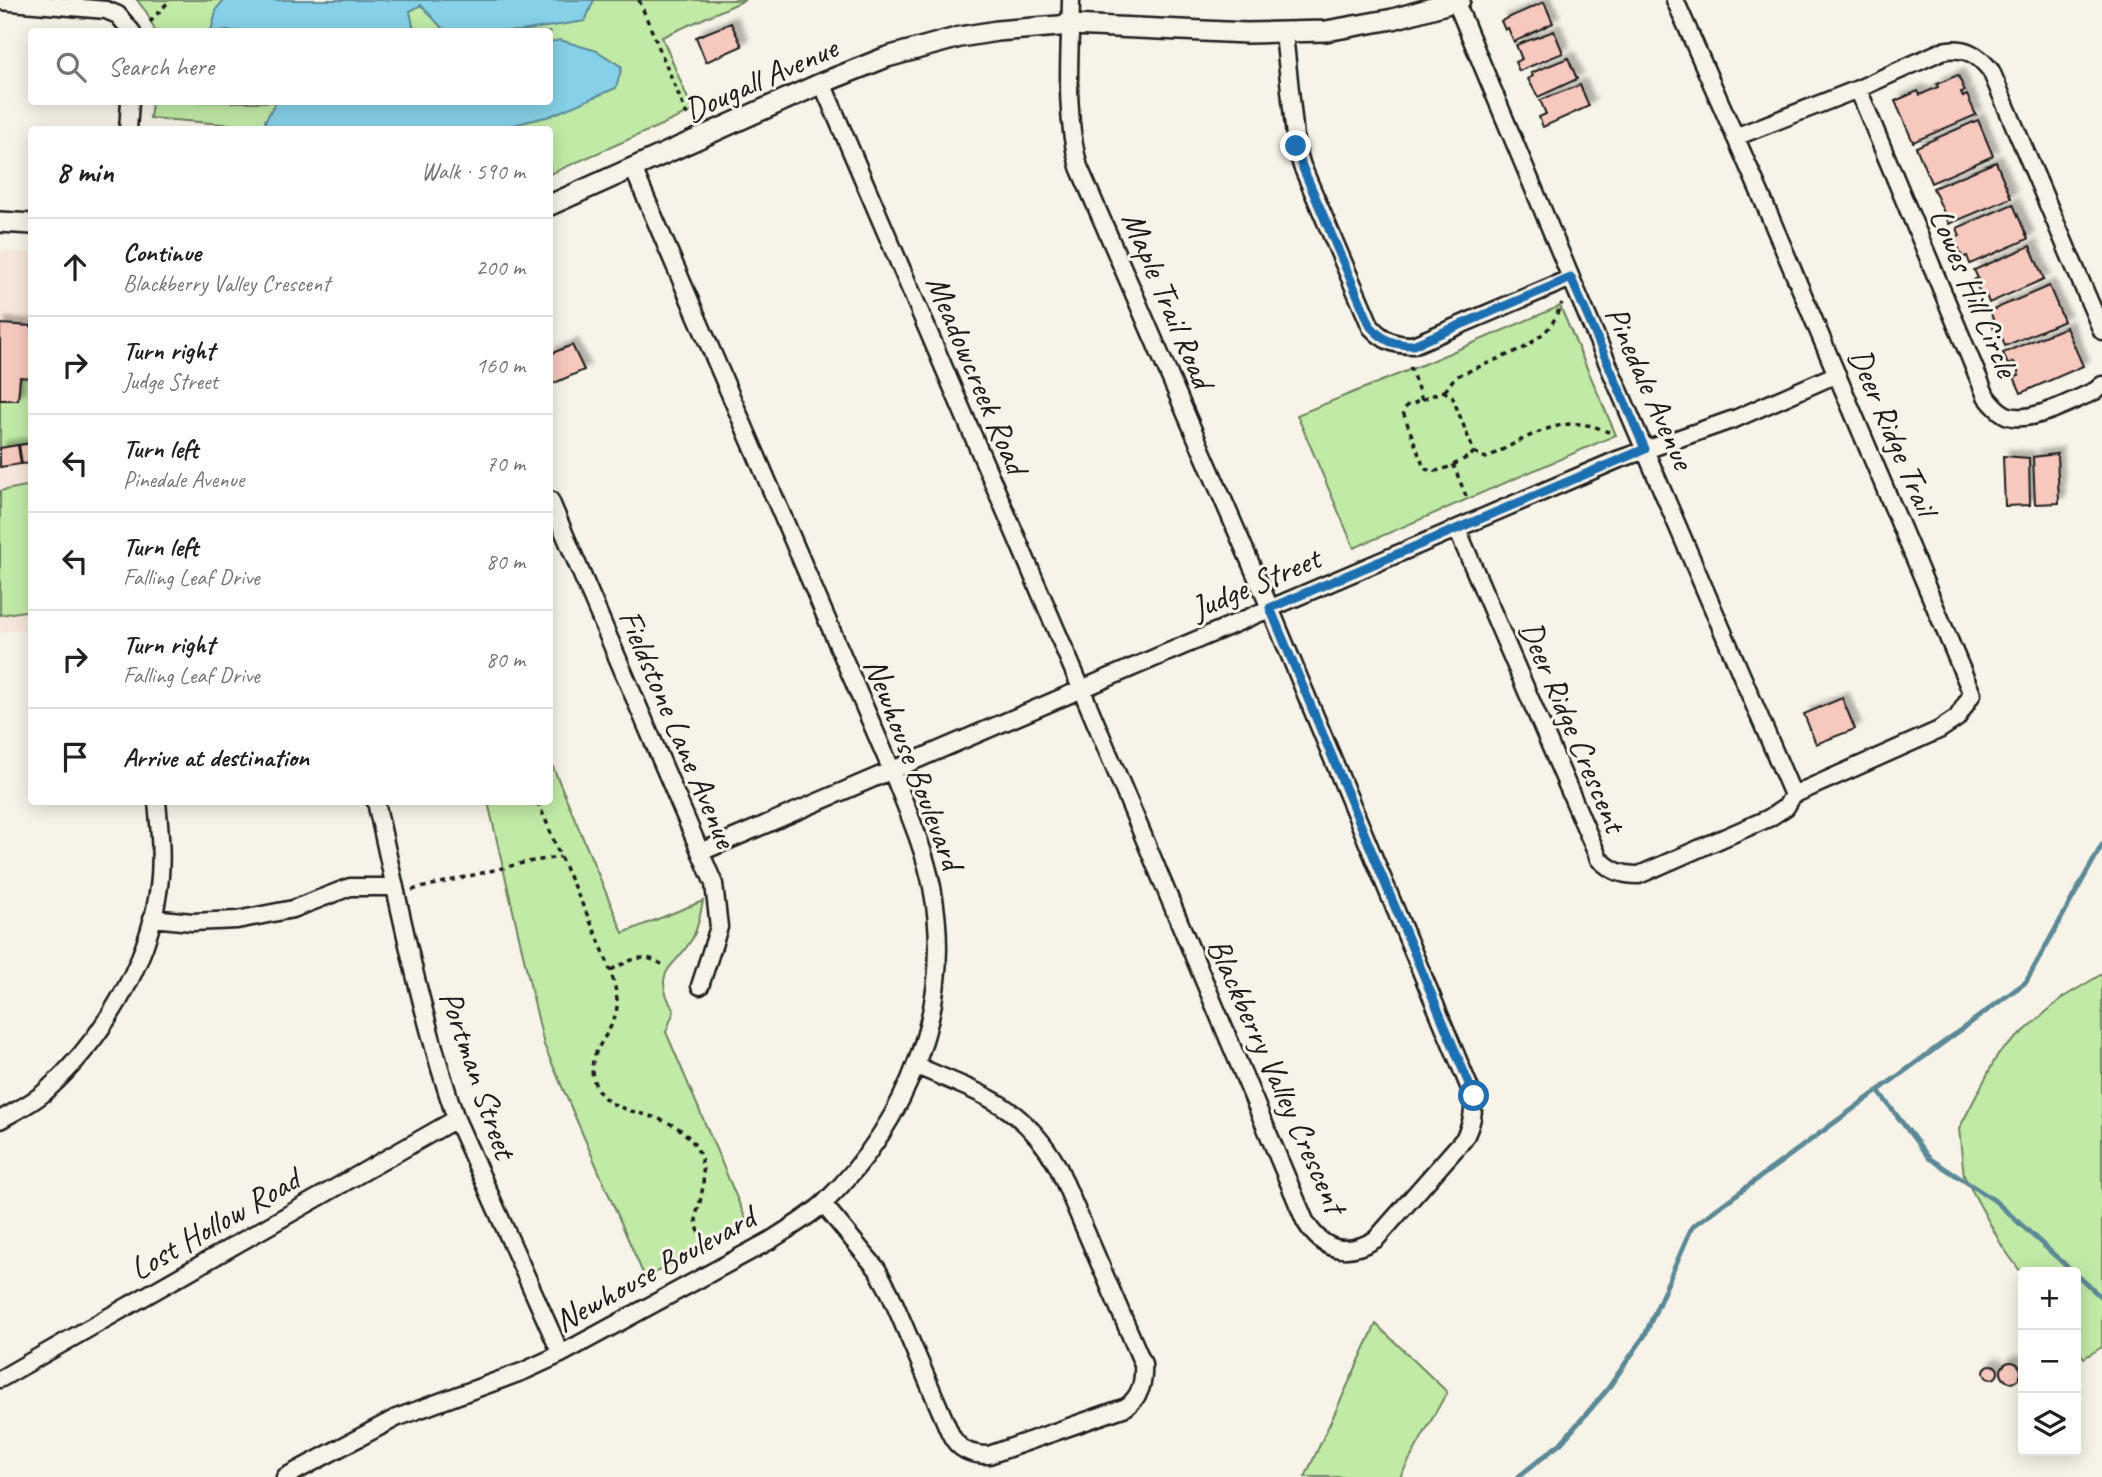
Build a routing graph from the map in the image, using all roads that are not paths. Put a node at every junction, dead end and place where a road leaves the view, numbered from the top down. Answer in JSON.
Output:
{"nodes":[{"id":1,"x":1071,"y":0,"type":"edge"},
{"id":2,"x":1675,"y":0,"type":"edge"},
{"id":3,"x":0,"y":1,"type":"edge"},
{"id":4,"x":1458,"y":1,"type":"edge"},
{"id":5,"x":1071,"y":26,"type":"junction"},
{"id":6,"x":129,"y":28,"type":"edge"},
{"id":7,"x":1284,"y":34,"type":"junction"},
{"id":8,"x":822,"y":83,"type":"junction"},
{"id":9,"x":1858,"y":89,"type":"junction"},
{"id":10,"x":130,"y":105,"type":"edge"},
{"id":11,"x":128,"y":126,"type":"edge"},
{"id":12,"x":1735,"y":137,"type":"junction"},
{"id":13,"x":633,"y":168,"type":"junction"},
{"id":14,"x":553,"y":204,"type":"edge"},
{"id":15,"x":0,"y":222,"type":"edge"},
{"id":16,"x":28,"y":225,"type":"edge"},
{"id":17,"x":1571,"y":278,"type":"junction"},
{"id":18,"x":2102,"y":331,"type":"edge"},
{"id":19,"x":1837,"y":374,"type":"junction"},
{"id":20,"x":2102,"y":384,"type":"edge"},
{"id":21,"x":1645,"y":449,"type":"junction"},
{"id":22,"x":553,"y":506,"type":"edge"},
{"id":23,"x":1457,"y":528,"type":"junction"},
{"id":24,"x":1270,"y":608,"type":"junction"},
{"id":25,"x":1081,"y":688,"type":"junction"},
{"id":26,"x":892,"y":771,"type":"junction"},
{"id":27,"x":1793,"y":795,"type":"junction"},
{"id":28,"x":157,"y":805,"type":"edge"},
{"id":29,"x":377,"y":805,"type":"edge"},
{"id":30,"x":701,"y":852,"type":"junction"},
{"id":31,"x":396,"y":890,"type":"junction"},
{"id":32,"x":152,"y":918,"type":"junction"},
{"id":33,"x":700,"y":986,"type":"dead end"},
{"id":34,"x":917,"y":1066,"type":"junction"},
{"id":35,"x":456,"y":1119,"type":"junction"},
{"id":36,"x":0,"y":1120,"type":"edge"},
{"id":37,"x":823,"y":1204,"type":"junction"},
{"id":38,"x":561,"y":1354,"type":"junction"},
{"id":39,"x":0,"y":1379,"type":"edge"},
{"id":40,"x":285,"y":1477,"type":"edge"}],
"edges":[{"from":1,"to":5,"type":"street","name":"Maple Trail Road"},
{"from":2,"to":12,"type":"street","name":"Deer Ridge Trail"},
{"from":3,"to":6,"type":"street"},
{"from":4,"to":7,"type":"street","name":"Dougall Avenue"},
{"from":4,"to":17,"type":"street","name":"Pinedale Avenue"},
{"from":5,"to":7,"type":"street","name":"Dougall Avenue"},
{"from":5,"to":8,"type":"street","name":"Dougall Avenue"},
{"from":5,"to":24,"type":"street","name":"Maple Trail Road"},
{"from":7,"to":17,"type":"street"},
{"from":8,"to":13,"type":"street","name":"Dougall Avenue"},
{"from":8,"to":25,"type":"street","name":"Meadowcreek Road"},
{"from":9,"to":12,"type":"street"},
{"from":9,"to":18,"type":"street"},
{"from":9,"to":20,"type":"street","name":"Lowes Hill Circle"},
{"from":10,"to":11,"type":"street"},
{"from":12,"to":19,"type":"street","name":"Deer Ridge Trail"},
{"from":13,"to":14,"type":"street","name":"Dougall Avenue"},
{"from":13,"to":26,"type":"street","name":"Newhouse Boulevard"},
{"from":15,"to":16,"type":"street"},
{"from":17,"to":21,"type":"street","name":"Pinedale Avenue"},
{"from":19,"to":21,"type":"street","name":"Judge Street"},
{"from":19,"to":27,"type":"street","name":"Deer Ridge Trail"},
{"from":21,"to":23,"type":"street","name":"Judge Street"},
{"from":21,"to":27,"type":"street","name":"Pinedale Avenue"},
{"from":22,"to":30,"type":"street","name":"Fieldstone Lane Avenue"},
{"from":23,"to":24,"type":"street","name":"Judge Street"},
{"from":23,"to":27,"type":"street","name":"Deer Ridge Crescent"},
{"from":24,"to":25,"type":"street","name":"Judge Street"},
{"from":24,"to":25,"type":"street","name":"Blackberry Valley Crescent"},
{"from":25,"to":26,"type":"street","name":"Judge Street"},
{"from":26,"to":30,"type":"street","name":"Judge Street"},
{"from":26,"to":34,"type":"street","name":"Newhouse Boulevard"},
{"from":28,"to":32,"type":"street"},
{"from":29,"to":31,"type":"street","name":"Portman Street"},
{"from":30,"to":33,"type":"street","name":"Fieldstone Lane Avenue"},
{"from":31,"to":32,"type":"street"},
{"from":31,"to":35,"type":"street","name":"Portman Street"},
{"from":32,"to":36,"type":"street"},
{"from":34,"to":37,"type":"street","name":"Newhouse Boulevard"},
{"from":34,"to":37,"type":"street"},
{"from":35,"to":38,"type":"street","name":"Portman Street"},
{"from":35,"to":39,"type":"street","name":"Lost Hollow Road"},
{"from":37,"to":38,"type":"street","name":"Newhouse Boulevard"},
{"from":38,"to":40,"type":"street","name":"Newhouse Boulevard"}]}
